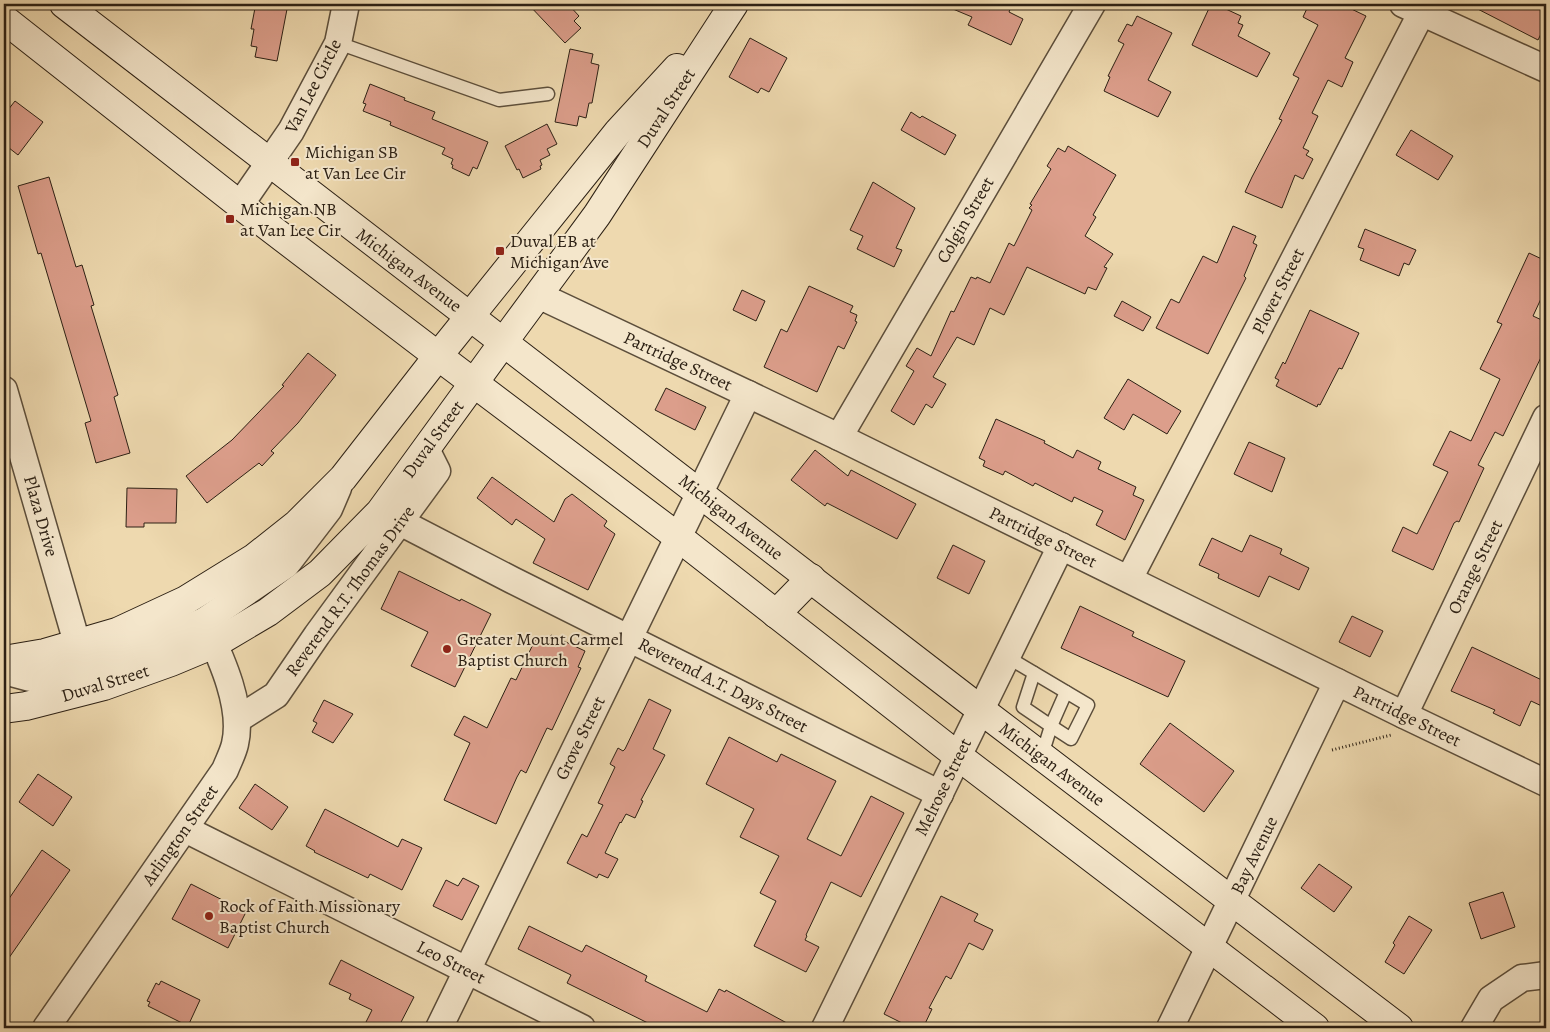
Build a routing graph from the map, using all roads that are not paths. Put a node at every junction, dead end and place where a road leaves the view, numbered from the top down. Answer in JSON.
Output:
{"nodes":[{"id":1,"x":64,"y":4,"type":"edge"},
{"id":2,"x":346,"y":4,"type":"edge"},
{"id":3,"x":1092,"y":4,"type":"edge"},
{"id":4,"x":731,"y":5,"type":"edge"},
{"id":5,"x":1417,"y":7,"type":"edge"},
{"id":6,"x":4,"y":19,"type":"edge"},
{"id":7,"x":338,"y":43,"type":"junction"},
{"id":8,"x":1546,"y":69,"type":"edge"},
{"id":9,"x":548,"y":94,"type":"dead end"},
{"id":10,"x":269,"y":163,"type":"junction"},
{"id":11,"x":240,"y":205,"type":"junction"},
{"id":12,"x":538,"y":295,"type":"junction"},
{"id":13,"x":470,"y":316,"type":"junction"},
{"id":14,"x":504,"y":343,"type":"junction"},
{"id":15,"x":438,"y":356,"type":"junction"},
{"id":16,"x":474,"y":383,"type":"junction"},
{"id":17,"x":4,"y":390,"type":"edge"},
{"id":18,"x":748,"y":394,"type":"junction"},
{"id":19,"x":1546,"y":418,"type":"edge"},
{"id":20,"x":839,"y":437,"type":"junction"},
{"id":21,"x":426,"y":449,"type":"junction"},
{"id":22,"x":342,"y":478,"type":"junction"},
{"id":23,"x":700,"y":492,"type":"junction"},
{"id":24,"x":400,"y":522,"type":"junction"},
{"id":25,"x":678,"y":537,"type":"junction"},
{"id":26,"x":1062,"y":546,"type":"junction"},
{"id":27,"x":811,"y":578,"type":"junction"},
{"id":28,"x":1129,"y":579,"type":"junction"},
{"id":29,"x":776,"y":614,"type":"junction"},
{"id":30,"x":209,"y":633,"type":"junction"},
{"id":31,"x":628,"y":637,"type":"junction"},
{"id":32,"x":77,"y":643,"type":"junction"},
{"id":33,"x":1007,"y":657,"type":"junction"},
{"id":34,"x":4,"y":660,"type":"edge"},
{"id":35,"x":4,"y":671,"type":"edge"},
{"id":36,"x":1034,"y":673,"type":"junction"},
{"id":37,"x":1337,"y":682,"type":"junction"},
{"id":38,"x":1066,"y":692,"type":"junction"},
{"id":39,"x":4,"y":709,"type":"edge"},
{"id":40,"x":981,"y":710,"type":"junction"},
{"id":41,"x":238,"y":719,"type":"junction"},
{"id":42,"x":1399,"y":724,"type":"junction"},
{"id":43,"x":1051,"y":726,"type":"junction"},
{"id":44,"x":1042,"y":755,"type":"junction"},
{"id":45,"x":958,"y":756,"type":"junction"},
{"id":46,"x":1546,"y":783,"type":"edge"},
{"id":47,"x":940,"y":794,"type":"junction"},
{"id":48,"x":184,"y":829,"type":"junction"},
{"id":49,"x":1232,"y":901,"type":"junction"},
{"id":50,"x":1210,"y":948,"type":"junction"},
{"id":51,"x":468,"y":970,"type":"junction"},
{"id":52,"x":1546,"y":975,"type":"edge"},
{"id":53,"x":46,"y":1028,"type":"edge"},
{"id":54,"x":439,"y":1028,"type":"edge"},
{"id":55,"x":582,"y":1028,"type":"edge"},
{"id":56,"x":825,"y":1028,"type":"edge"},
{"id":57,"x":1170,"y":1028,"type":"edge"},
{"id":58,"x":1315,"y":1028,"type":"edge"},
{"id":59,"x":1399,"y":1028,"type":"edge"},
{"id":60,"x":1474,"y":1028,"type":"edge"}],
"edges":[{"from":1,"to":10,"type":"main road","name":"Michigan Avenue"},
{"from":2,"to":7,"type":"street","name":"Van Lee Circle"},
{"from":3,"to":20,"type":"street","name":"Colgin Street"},
{"from":4,"to":12,"type":"main road","name":"Duval Street"},
{"from":4,"to":13,"type":"main road","name":"Duval Street"},
{"from":5,"to":8,"type":"street"},
{"from":5,"to":28,"type":"street","name":"Plover Street"},
{"from":6,"to":11,"type":"main road"},
{"from":7,"to":9,"type":"lane"},
{"from":7,"to":10,"type":"street","name":"Van Lee Circle"},
{"from":10,"to":11,"type":"street","name":"Van Lee Circle"},
{"from":10,"to":13,"type":"main road","name":"Michigan Avenue"},
{"from":11,"to":15,"type":"main road"},
{"from":12,"to":14,"type":"main road","name":"Duval Street"},
{"from":12,"to":18,"type":"street","name":"Partridge Street"},
{"from":13,"to":14,"type":"main road","name":"Michigan Avenue"},
{"from":13,"to":15,"type":"main road","name":"Duval Street"},
{"from":14,"to":16,"type":"main road","name":"Duval Street"},
{"from":14,"to":23,"type":"main road","name":"Michigan Avenue"},
{"from":15,"to":16,"type":"main road"},
{"from":15,"to":22,"type":"main road","name":"Duval Street"},
{"from":16,"to":21,"type":"main road","name":"Duval Street"},
{"from":16,"to":25,"type":"main road"},
{"from":17,"to":32,"type":"street","name":"Plaza Drive"},
{"from":18,"to":20,"type":"street","name":"Partridge Street"},
{"from":18,"to":23,"type":"street","name":"Grove Street"},
{"from":19,"to":42,"type":"street","name":"Orange Street"},
{"from":20,"to":26,"type":"street","name":"Partridge Street"},
{"from":21,"to":24,"type":"street","name":"Reverend R.T. Thomas Drive"},
{"from":21,"to":30,"type":"main road","name":"Duval Street"},
{"from":22,"to":30,"type":"street"},
{"from":22,"to":32,"type":"main road","name":"Duval Street"},
{"from":23,"to":25,"type":"street","name":"Grove Street"},
{"from":23,"to":27,"type":"main road","name":"Michigan Avenue"},
{"from":24,"to":31,"type":"street","name":"Reverend A.T. Days Street"},
{"from":24,"to":41,"type":"street","name":"Reverend R.T. Thomas Drive"},
{"from":25,"to":29,"type":"main road"},
{"from":25,"to":31,"type":"street","name":"Grove Street"},
{"from":26,"to":28,"type":"street","name":"Partridge Street"},
{"from":26,"to":33,"type":"street","name":"Melrose Street"},
{"from":27,"to":29,"type":"main road"},
{"from":27,"to":40,"type":"main road","name":"Michigan Avenue"},
{"from":28,"to":37,"type":"street","name":"Partridge Street"},
{"from":29,"to":45,"type":"main road"},
{"from":30,"to":35,"type":"street"},
{"from":30,"to":39,"type":"main road","name":"Duval Street"},
{"from":30,"to":41,"type":"street","name":"Arlington Street"},
{"from":31,"to":47,"type":"street","name":"Reverend A.T. Days Street"},
{"from":31,"to":51,"type":"street","name":"Grove Street"},
{"from":32,"to":34,"type":"main road","name":"Duval Street"},
{"from":33,"to":36,"type":"lane"},
{"from":33,"to":40,"type":"street","name":"Melrose Street"},
{"from":36,"to":38,"type":"lane"},
{"from":36,"to":43,"type":"lane"},
{"from":37,"to":42,"type":"street","name":"Partridge Street"},
{"from":37,"to":49,"type":"street","name":"Bay Avenue"},
{"from":38,"to":43,"type":"lane"},
{"from":38,"to":43,"type":"lane"},
{"from":40,"to":44,"type":"main road","name":"Michigan Avenue"},
{"from":40,"to":45,"type":"street","name":"Melrose Street"},
{"from":41,"to":48,"type":"street","name":"Arlington Street"},
{"from":42,"to":46,"type":"street","name":"Partridge Street"},
{"from":43,"to":44,"type":"lane"},
{"from":44,"to":49,"type":"main road","name":"Michigan Avenue"},
{"from":45,"to":47,"type":"street","name":"Melrose Street"},
{"from":45,"to":50,"type":"main road"},
{"from":47,"to":56,"type":"street","name":"Melrose Street"},
{"from":48,"to":51,"type":"street","name":"Leo Street"},
{"from":48,"to":53,"type":"street","name":"Arlington Street"},
{"from":49,"to":50,"type":"street","name":"Bay Avenue"},
{"from":49,"to":59,"type":"main road","name":"Michigan Avenue"},
{"from":50,"to":57,"type":"street","name":"Bay Avenue"},
{"from":50,"to":58,"type":"main road"},
{"from":51,"to":54,"type":"street","name":"Grove Street"},
{"from":51,"to":55,"type":"street","name":"Leo Street"},
{"from":52,"to":60,"type":"street"}]}
